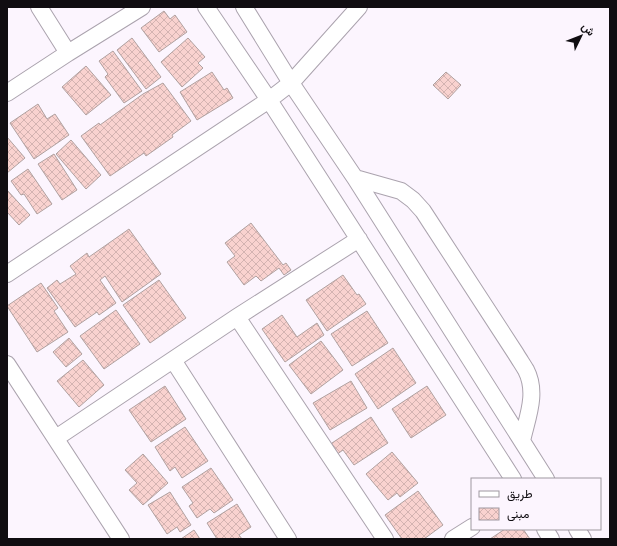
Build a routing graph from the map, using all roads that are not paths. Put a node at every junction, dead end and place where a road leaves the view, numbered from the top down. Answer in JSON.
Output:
{"nodes":[{"id":1,"x":39,"y":7,"type":"edge"},
{"id":2,"x":142,"y":7,"type":"edge"},
{"id":3,"x":206,"y":7,"type":"edge"},
{"id":4,"x":244,"y":7,"type":"edge"},
{"id":5,"x":360,"y":7,"type":"edge"},
{"id":6,"x":68,"y":53,"type":"junction"},
{"id":7,"x":291,"y":83,"type":"junction"},
{"id":8,"x":8,"y":90,"type":"edge"},
{"id":9,"x":269,"y":100,"type":"junction"},
{"id":10,"x":356,"y":178,"type":"junction"},
{"id":11,"x":359,"y":239,"type":"junction"},
{"id":12,"x":7,"y":274,"type":"edge"},
{"id":13,"x":237,"y":316,"type":"junction"},
{"id":14,"x":172,"y":360,"type":"junction"},
{"id":15,"x":7,"y":364,"type":"edge"},
{"id":16,"x":56,"y":438,"type":"junction"},
{"id":17,"x":522,"y":441,"type":"junction"},
{"id":18,"x":512,"y":478,"type":"edge"},
{"id":19,"x":545,"y":478,"type":"edge"},
{"id":20,"x":471,"y":528,"type":"edge"},
{"id":21,"x":546,"y":530,"type":"edge"},
{"id":22,"x":578,"y":530,"type":"edge"},
{"id":23,"x":121,"y":539,"type":"edge"},
{"id":24,"x":288,"y":539,"type":"edge"},
{"id":25,"x":385,"y":539,"type":"edge"},
{"id":26,"x":453,"y":539,"type":"edge"},
{"id":27,"x":551,"y":539,"type":"edge"},
{"id":28,"x":583,"y":539,"type":"edge"}],
"edges":[{"from":1,"to":6,"type":"street"},
{"from":2,"to":6,"type":"street"},
{"from":3,"to":9,"type":"street"},
{"from":4,"to":7,"type":"street"},
{"from":5,"to":7,"type":"street"},
{"from":6,"to":8,"type":"street"},
{"from":7,"to":9,"type":"street"},
{"from":7,"to":10,"type":"street"},
{"from":9,"to":11,"type":"street"},
{"from":9,"to":12,"type":"street"},
{"from":10,"to":17,"type":"street"},
{"from":10,"to":17,"type":"street"},
{"from":11,"to":13,"type":"street"},
{"from":11,"to":18,"type":"street"},
{"from":13,"to":14,"type":"street"},
{"from":13,"to":25,"type":"street"},
{"from":14,"to":16,"type":"street"},
{"from":14,"to":24,"type":"street"},
{"from":15,"to":16,"type":"street"},
{"from":16,"to":23,"type":"street"},
{"from":17,"to":19,"type":"street"},
{"from":20,"to":26,"type":"street"},
{"from":21,"to":27,"type":"street"},
{"from":22,"to":28,"type":"street"}]}
